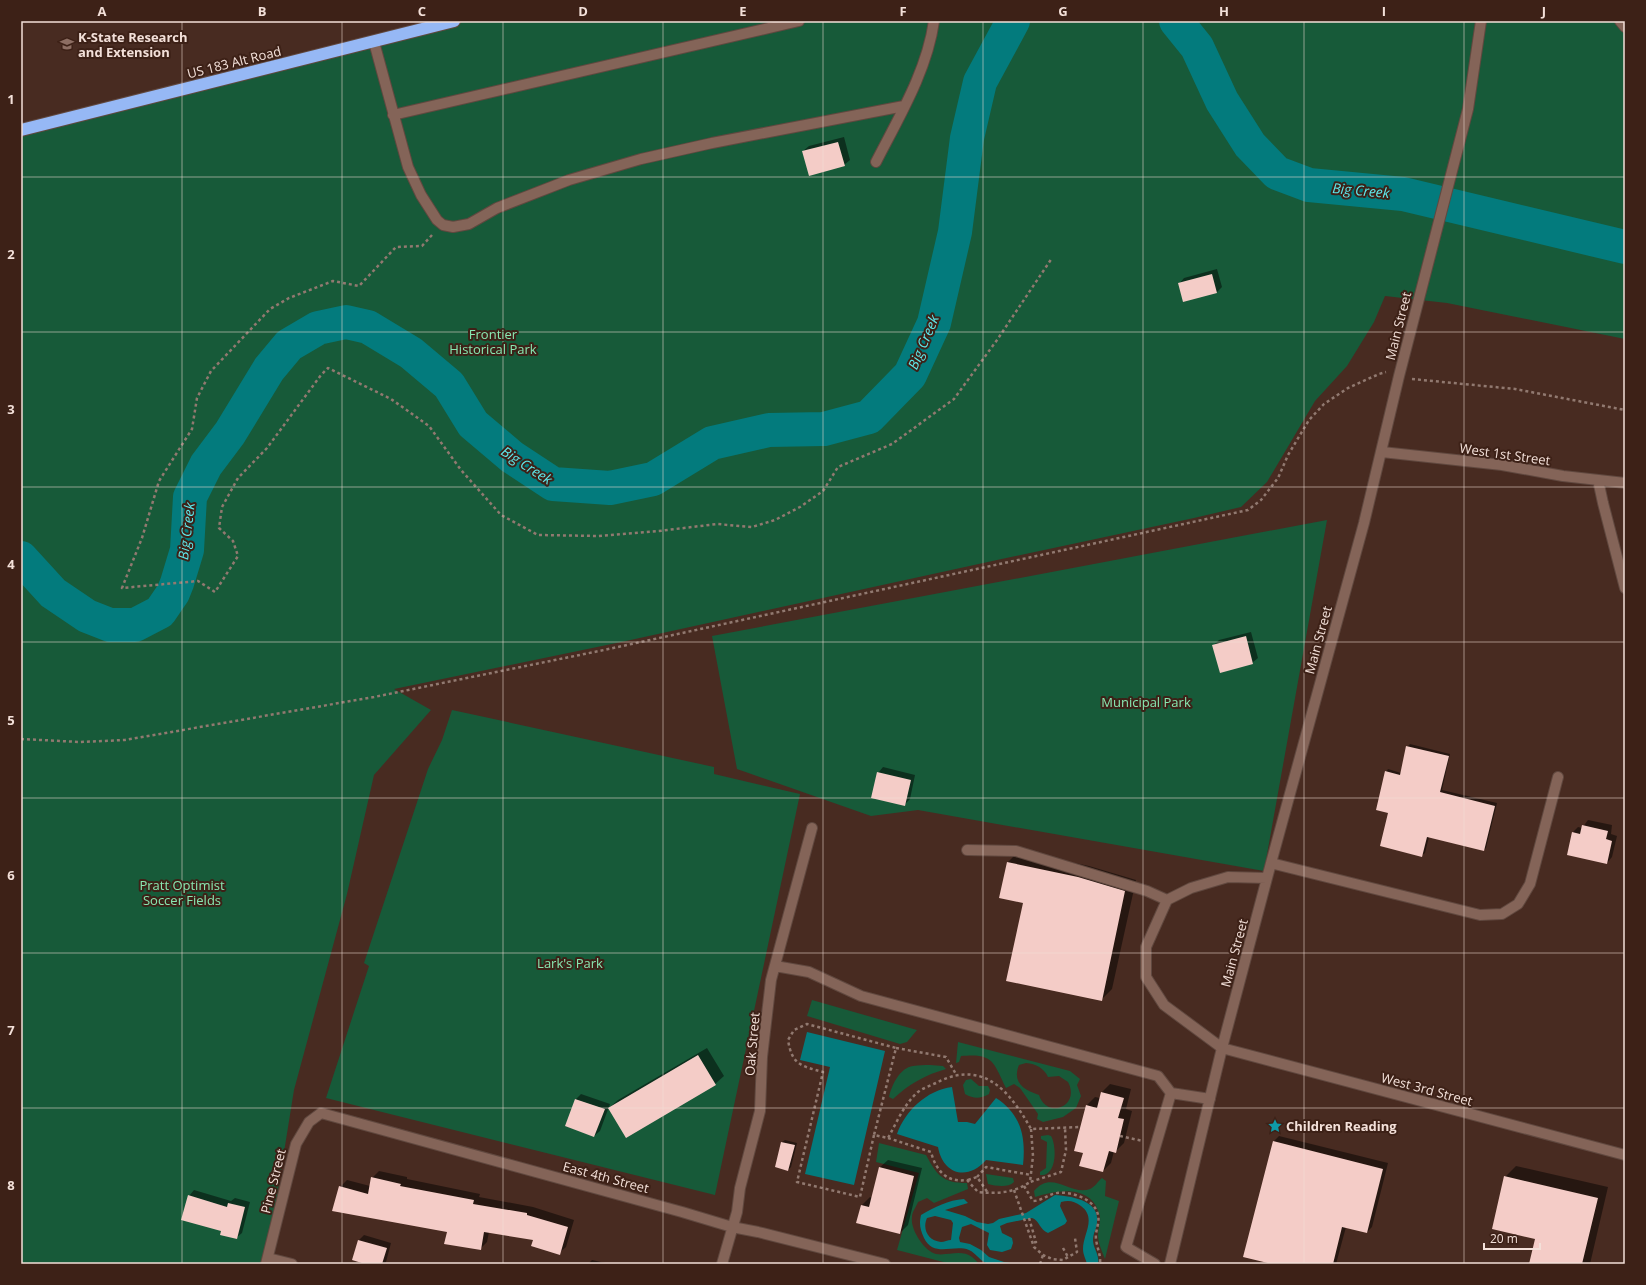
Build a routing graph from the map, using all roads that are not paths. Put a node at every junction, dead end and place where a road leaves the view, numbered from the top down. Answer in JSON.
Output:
{"nodes":[{"id":1,"x":454,"y":21,"type":"edge"},
{"id":2,"x":799,"y":21,"type":"edge"},
{"id":3,"x":934,"y":21,"type":"edge"},
{"id":4,"x":1481,"y":21,"type":"edge"},
{"id":5,"x":1620,"y":21,"type":"edge"},
{"id":6,"x":1625,"y":27,"type":"edge"},
{"id":7,"x":374,"y":42,"type":"junction"},
{"id":8,"x":904,"y":106,"type":"junction"},
{"id":9,"x":393,"y":115,"type":"junction"},
{"id":10,"x":21,"y":130,"type":"edge"},
{"id":11,"x":876,"y":162,"type":"dead end"},
{"id":12,"x":1382,"y":452,"type":"junction"},
{"id":13,"x":1598,"y":480,"type":"junction"},
{"id":14,"x":1625,"y":484,"type":"edge"},
{"id":15,"x":1625,"y":588,"type":"edge"},
{"id":16,"x":1558,"y":777,"type":"dead end"},
{"id":17,"x":812,"y":828,"type":"dead end"},
{"id":18,"x":967,"y":850,"type":"dead end"},
{"id":19,"x":1271,"y":863,"type":"junction"},
{"id":20,"x":1267,"y":878,"type":"junction"},
{"id":21,"x":1167,"y":900,"type":"junction"},
{"id":22,"x":775,"y":966,"type":"junction"},
{"id":23,"x":1222,"y":1048,"type":"junction"},
{"id":24,"x":1171,"y":1093,"type":"junction"},
{"id":25,"x":1210,"y":1099,"type":"junction"},
{"id":26,"x":321,"y":1113,"type":"joint"},
{"id":27,"x":1625,"y":1155,"type":"edge"},
{"id":28,"x":732,"y":1227,"type":"junction"},
{"id":29,"x":267,"y":1261,"type":"edge"},
{"id":30,"x":292,"y":1264,"type":"edge"},
{"id":31,"x":722,"y":1264,"type":"edge"},
{"id":32,"x":885,"y":1264,"type":"edge"},
{"id":33,"x":1155,"y":1264,"type":"edge"},
{"id":34,"x":1170,"y":1264,"type":"edge"}],
"edges":[{"from":1,"to":7,"type":"highway","name":"US 183 Alt Road"},
{"from":2,"to":9,"type":"street"},
{"from":3,"to":8,"type":"street"},
{"from":4,"to":12,"type":"street","name":"Main Street"},
{"from":5,"to":6,"type":"street"},
{"from":7,"to":9,"type":"street"},
{"from":7,"to":10,"type":"highway","name":"US 183 Alt Road"},
{"from":8,"to":9,"type":"street"},
{"from":8,"to":11,"type":"street"},
{"from":12,"to":13,"type":"street","name":"West 1st Street"},
{"from":12,"to":19,"type":"street","name":"Main Street"},
{"from":13,"to":14,"type":"street","name":"West 1st Street"},
{"from":13,"to":15,"type":"street"},
{"from":16,"to":19,"type":"street"},
{"from":17,"to":22,"type":"street","name":"Oak Street"},
{"from":18,"to":21,"type":"street"},
{"from":19,"to":20,"type":"street","name":"Main Street"},
{"from":20,"to":21,"type":"street"},
{"from":20,"to":23,"type":"street","name":"Main Street"},
{"from":21,"to":23,"type":"street"},
{"from":22,"to":24,"type":"street"},
{"from":22,"to":28,"type":"street","name":"Oak Street"},
{"from":23,"to":25,"type":"street","name":"Main Street"},
{"from":23,"to":27,"type":"street","name":"West 3rd Street"},
{"from":24,"to":25,"type":"street"},
{"from":24,"to":33,"type":"street"},
{"from":25,"to":34,"type":"street","name":"Main Street"},
{"from":26,"to":28,"type":"street","name":"East 4th Street"},
{"from":26,"to":29,"type":"street","name":"Pine Street"},
{"from":28,"to":31,"type":"street","name":"Oak Street"},
{"from":28,"to":32,"type":"street","name":"East 4th Street"},
{"from":29,"to":30,"type":"street"}]}
